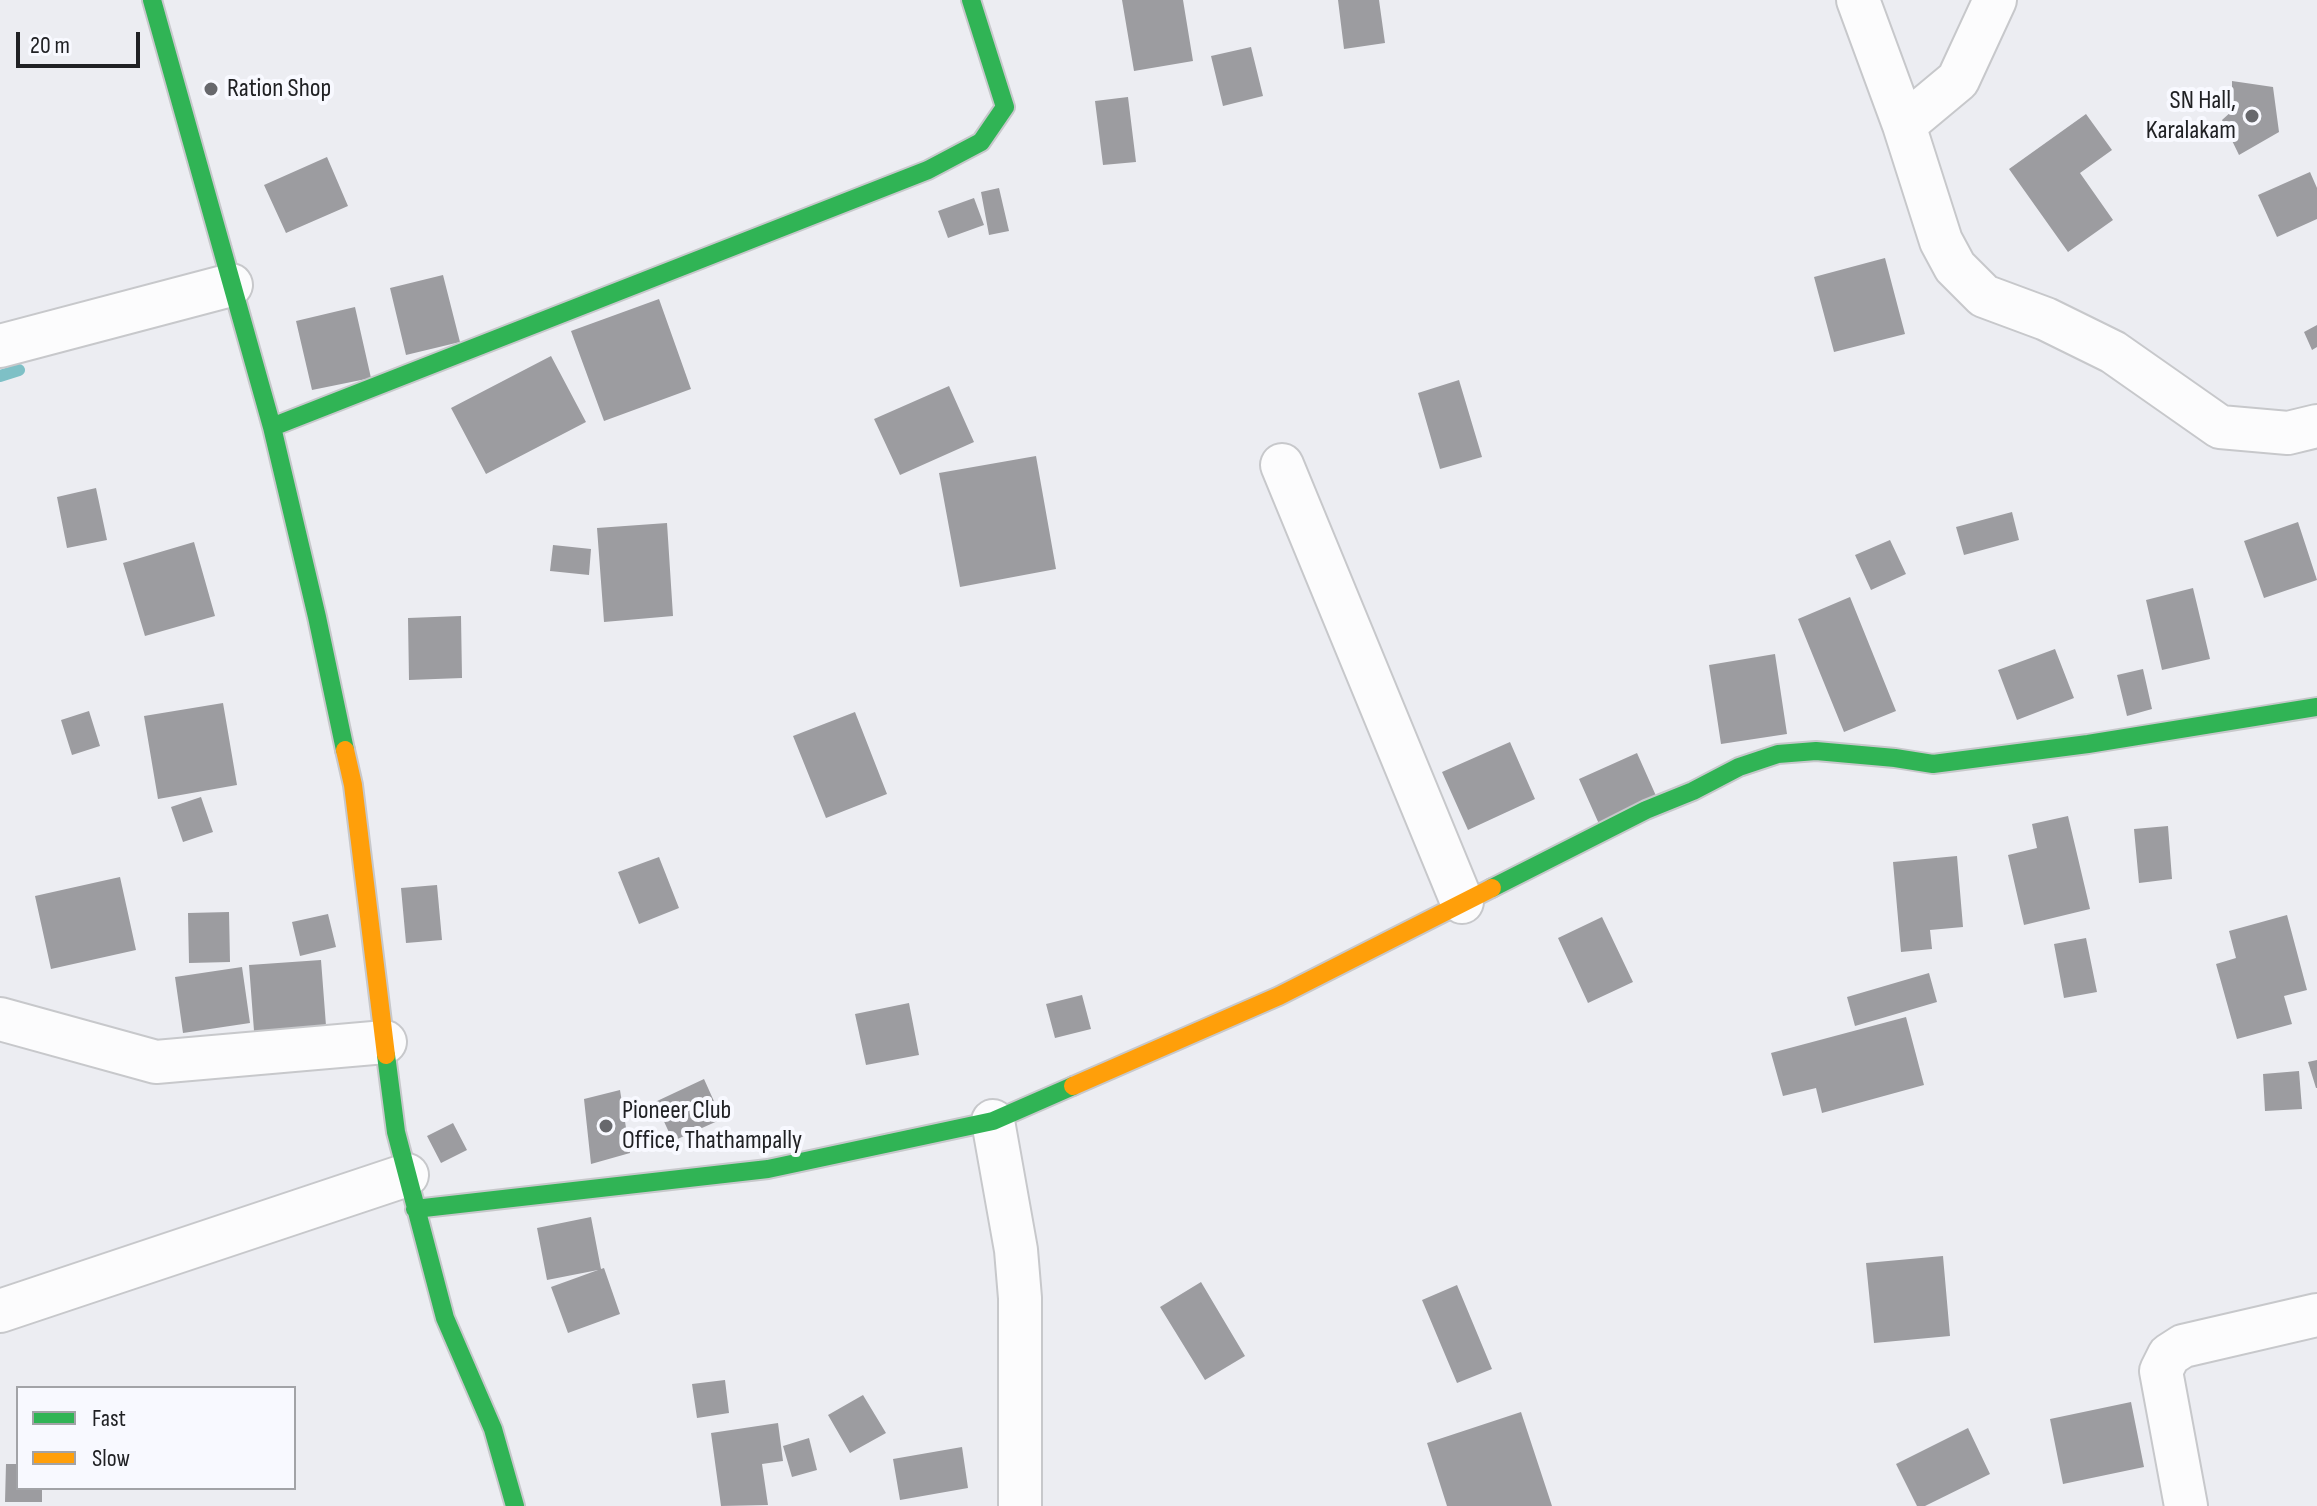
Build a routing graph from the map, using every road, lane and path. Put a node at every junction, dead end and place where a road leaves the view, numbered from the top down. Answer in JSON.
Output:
{"nodes":[{"id":1,"x":152,"y":0,"type":"edge"},
{"id":2,"x":971,"y":0,"type":"edge"},
{"id":3,"x":1858,"y":0,"type":"edge"},
{"id":4,"x":1995,"y":0,"type":"edge"},
{"id":5,"x":1904,"y":125,"type":"junction"},
{"id":6,"x":231,"y":285,"type":"junction"},
{"id":7,"x":0,"y":346,"type":"edge"},
{"id":8,"x":2317,"y":426,"type":"edge"},
{"id":9,"x":272,"y":427,"type":"junction"},
{"id":10,"x":1282,"y":465,"type":"dead end"},
{"id":11,"x":2317,"y":707,"type":"edge"},
{"id":12,"x":1462,"y":902,"type":"junction"},
{"id":13,"x":0,"y":1019,"type":"edge"},
{"id":14,"x":385,"y":1042,"type":"junction"},
{"id":15,"x":993,"y":1121,"type":"junction"},
{"id":16,"x":411,"y":1192,"type":"junction"},
{"id":17,"x":0,"y":1311,"type":"edge"},
{"id":18,"x":2317,"y":1315,"type":"edge"},
{"id":19,"x":515,"y":1506,"type":"edge"},
{"id":20,"x":1020,"y":1506,"type":"edge"},
{"id":21,"x":2186,"y":1506,"type":"edge"}],
"edges":[{"from":1,"to":6,"type":"street"},
{"from":2,"to":9,"type":"street"},
{"from":3,"to":5,"type":"street"},
{"from":4,"to":5,"type":"street"},
{"from":5,"to":8,"type":"street"},
{"from":6,"to":7,"type":"street"},
{"from":6,"to":9,"type":"street"},
{"from":9,"to":14,"type":"street"},
{"from":10,"to":12,"type":"street"},
{"from":11,"to":12,"type":"street"},
{"from":12,"to":15,"type":"street"},
{"from":13,"to":14,"type":"street"},
{"from":14,"to":16,"type":"street"},
{"from":15,"to":16,"type":"street"},
{"from":15,"to":20,"type":"street"},
{"from":16,"to":17,"type":"street"},
{"from":16,"to":19,"type":"street"},
{"from":18,"to":21,"type":"street"}]}
